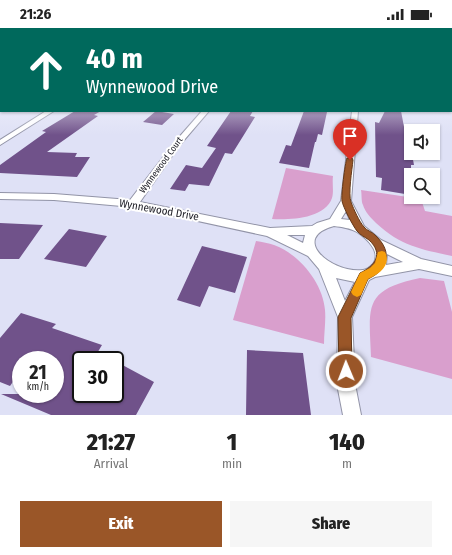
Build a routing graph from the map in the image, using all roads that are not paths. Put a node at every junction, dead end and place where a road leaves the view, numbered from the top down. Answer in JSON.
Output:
{"nodes":[{"id":1,"x":47,"y":112,"type":"edge"},
{"id":2,"x":205,"y":112,"type":"edge"},
{"id":3,"x":355,"y":112,"type":"edge"},
{"id":4,"x":0,"y":143,"type":"edge"},
{"id":5,"x":0,"y":196,"type":"edge"},
{"id":6,"x":346,"y":201,"type":"junction"},
{"id":7,"x":133,"y":204,"type":"junction"},
{"id":8,"x":334,"y":222,"type":"junction"},
{"id":9,"x":360,"y":229,"type":"junction"},
{"id":10,"x":314,"y":230,"type":"junction"},
{"id":11,"x":270,"y":232,"type":"junction"},
{"id":12,"x":376,"y":243,"type":"junction"},
{"id":13,"x":312,"y":253,"type":"junction"},
{"id":14,"x":419,"y":264,"type":"junction"},
{"id":15,"x":325,"y":267,"type":"junction"},
{"id":16,"x":452,"y":271,"type":"edge"},
{"id":17,"x":369,"y":274,"type":"junction"},
{"id":18,"x":344,"y":317,"type":"junction"},
{"id":19,"x":352,"y":415,"type":"edge"}],
"edges":[{"from":1,"to":4,"type":"street"},
{"from":2,"to":7,"type":"street","name":"Wynnewood Court"},
{"from":3,"to":6,"type":"street"},
{"from":5,"to":7,"type":"street","name":"Wynnewood Drive"},
{"from":6,"to":8,"type":"street"},
{"from":6,"to":9,"type":"street"},
{"from":7,"to":11,"type":"street","name":"Wynnewood Drive"},
{"from":8,"to":9,"type":"street","name":"Wynnewood Drive"},
{"from":8,"to":10,"type":"street","name":"Wynnewood Drive"},
{"from":9,"to":12,"type":"street","name":"Wynnewood Drive"},
{"from":10,"to":11,"type":"street","name":"Wynnewood Drive"},
{"from":10,"to":13,"type":"street"},
{"from":11,"to":13,"type":"street","name":"Wynnewood Drive"},
{"from":12,"to":14,"type":"street","name":"Wynnewood Drive"},
{"from":12,"to":17,"type":"street"},
{"from":13,"to":15,"type":"street","name":"Wynnewood Drive"},
{"from":14,"to":16,"type":"street","name":"Wynnewood Drive"},
{"from":14,"to":17,"type":"street","name":"Wynnewood Drive"},
{"from":15,"to":17,"type":"street","name":"Wynnewood Drive"},
{"from":15,"to":18,"type":"street"},
{"from":17,"to":18,"type":"street"},
{"from":18,"to":19,"type":"street"}]}
